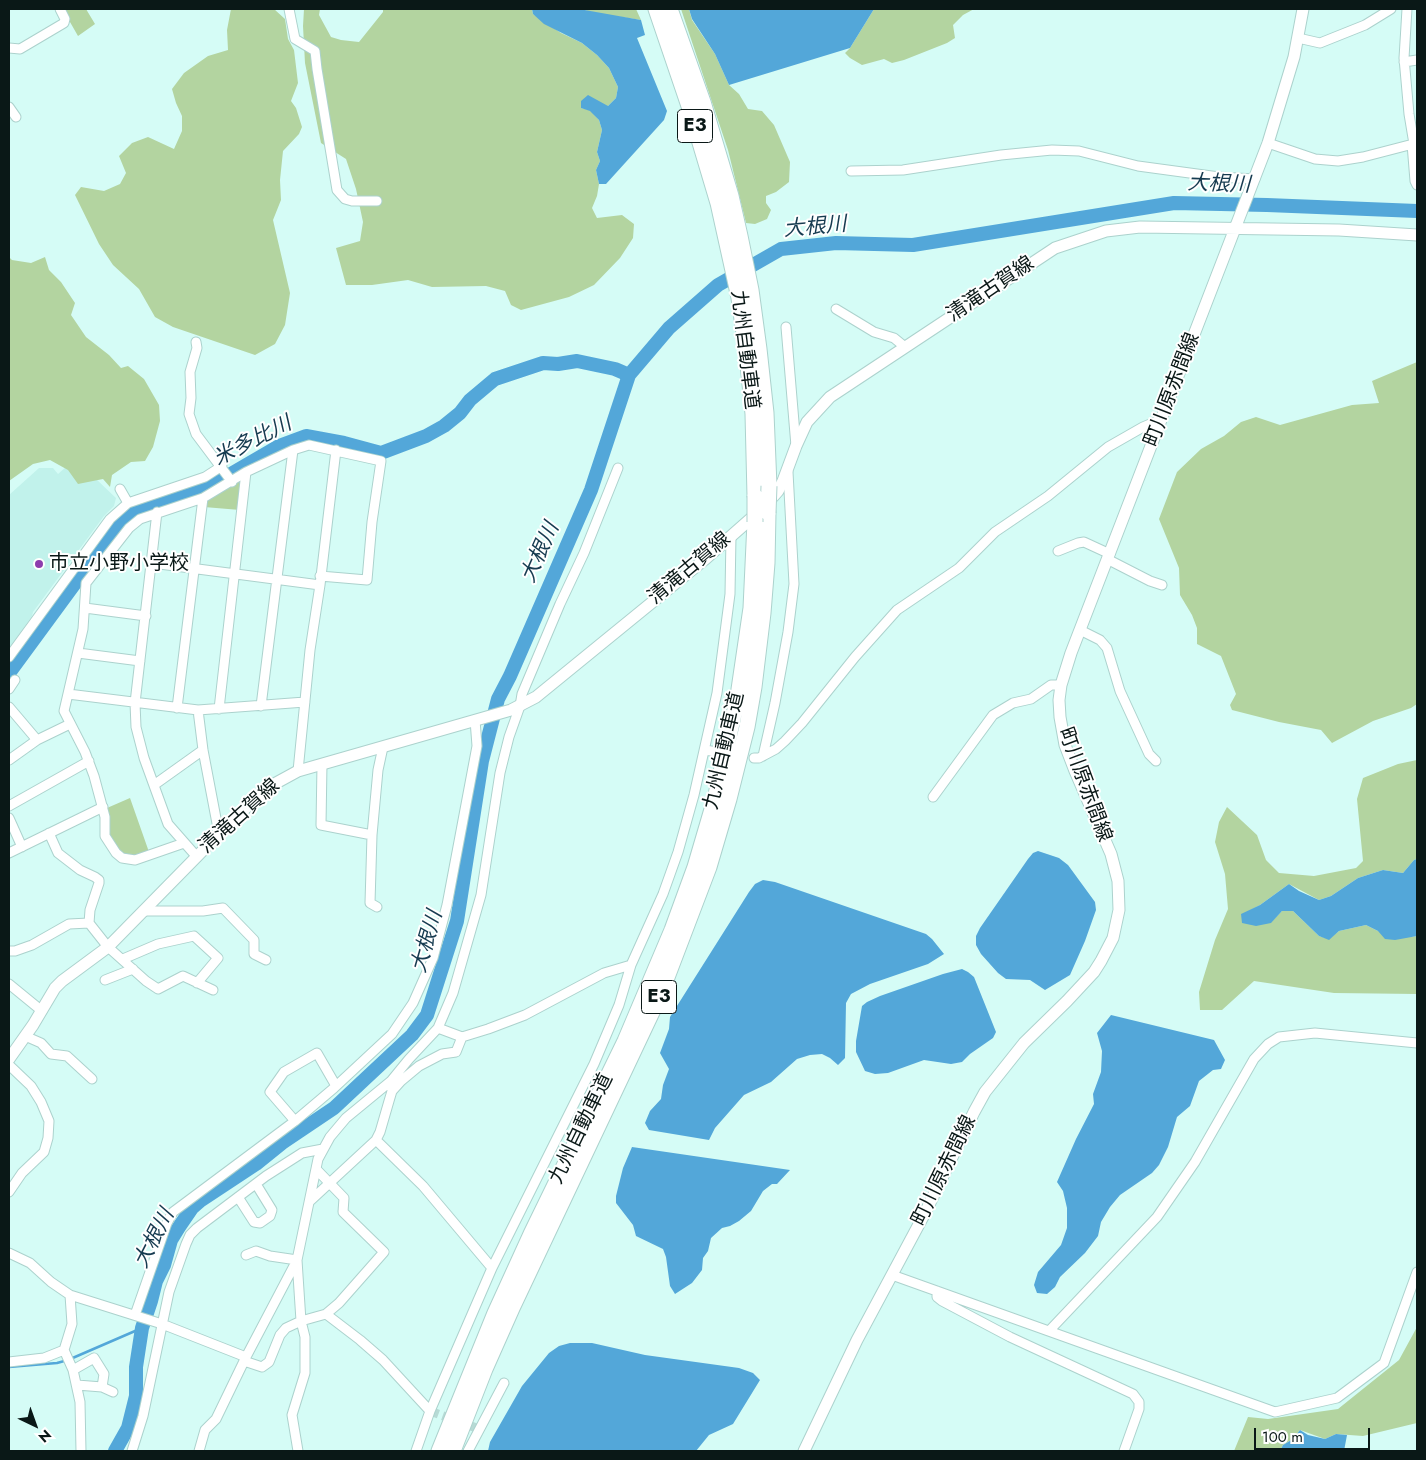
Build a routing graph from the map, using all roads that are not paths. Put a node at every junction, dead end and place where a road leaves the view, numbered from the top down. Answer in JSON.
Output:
{"nodes":[{"id":1,"x":60,"y":9,"type":"edge"},
{"id":2,"x":289,"y":9,"type":"edge"},
{"id":3,"x":656,"y":9,"type":"edge"},
{"id":4,"x":670,"y":9,"type":"edge"},
{"id":5,"x":1303,"y":9,"type":"edge"},
{"id":6,"x":1391,"y":9,"type":"edge"},
{"id":7,"x":1407,"y":9,"type":"edge"},
{"id":8,"x":1298,"y":38,"type":"junction"},
{"id":9,"x":9,"y":48,"type":"edge"},
{"id":10,"x":1417,"y":60,"type":"edge"},
{"id":11,"x":1404,"y":62,"type":"junction"},
{"id":12,"x":9,"y":107,"type":"edge"},
{"id":13,"x":16,"y":116,"type":"dead end"},
{"id":14,"x":1268,"y":144,"type":"junction"},
{"id":15,"x":1414,"y":144,"type":"edge"},
{"id":16,"x":851,"y":171,"type":"dead end"},
{"id":17,"x":1254,"y":181,"type":"junction"},
{"id":18,"x":1417,"y":185,"type":"edge"},
{"id":19,"x":377,"y":201,"type":"dead end"},
{"id":20,"x":1237,"y":225,"type":"junction"},
{"id":21,"x":1417,"y":235,"type":"edge"},
{"id":22,"x":745,"y":294,"type":"junction"},
{"id":23,"x":836,"y":309,"type":"dead end"},
{"id":24,"x":786,"y":327,"type":"dead end"},
{"id":25,"x":196,"y":342,"type":"dead end"},
{"id":26,"x":905,"y":347,"type":"junction"},
{"id":27,"x":1162,"y":419,"type":"junction"},
{"id":28,"x":796,"y":446,"type":"junction"},
{"id":29,"x":293,"y":450,"type":"junction"},
{"id":30,"x":336,"y":450,"type":"junction"},
{"id":31,"x":222,"y":466,"type":"junction"},
{"id":32,"x":618,"y":468,"type":"dead end"},
{"id":33,"x":788,"y":470,"type":"junction"},
{"id":34,"x":246,"y":472,"type":"junction"},
{"id":35,"x":232,"y":482,"type":"junction"},
{"id":36,"x":120,"y":489,"type":"dead end"},
{"id":37,"x":203,"y":498,"type":"junction"},
{"id":38,"x":128,"y":503,"type":"junction"},
{"id":39,"x":157,"y":512,"type":"junction"},
{"id":40,"x":731,"y":536,"type":"junction"},
{"id":41,"x":1058,"y":551,"type":"dead end"},
{"id":42,"x":1108,"y":557,"type":"junction"},
{"id":43,"x":152,"y":563,"type":"junction"},
{"id":44,"x":194,"y":569,"type":"junction"},
{"id":45,"x":236,"y":574,"type":"junction"},
{"id":46,"x":278,"y":579,"type":"junction"},
{"id":47,"x":320,"y":580,"type":"junction"},
{"id":48,"x":1162,"y":585,"type":"dead end"},
{"id":49,"x":85,"y":608,"type":"junction"},
{"id":50,"x":146,"y":616,"type":"junction"},
{"id":51,"x":1080,"y":630,"type":"junction"},
{"id":52,"x":78,"y":653,"type":"junction"},
{"id":53,"x":9,"y":657,"type":"edge"},
{"id":54,"x":140,"y":662,"type":"junction"},
{"id":55,"x":15,"y":680,"type":"dead end"},
{"id":56,"x":1061,"y":685,"type":"junction"},
{"id":57,"x":9,"y":689,"type":"edge"},
{"id":58,"x":68,"y":694,"type":"junction"},
{"id":59,"x":305,"y":702,"type":"junction"},
{"id":60,"x":135,"y":703,"type":"junction"},
{"id":61,"x":261,"y":706,"type":"junction"},
{"id":62,"x":9,"y":707,"type":"edge"},
{"id":63,"x":176,"y":708,"type":"junction"},
{"id":64,"x":516,"y":708,"type":"junction"},
{"id":65,"x":219,"y":709,"type":"junction"},
{"id":66,"x":198,"y":710,"type":"junction"},
{"id":67,"x":474,"y":720,"type":"junction"},
{"id":68,"x":70,"y":724,"type":"junction"},
{"id":69,"x":37,"y":740,"type":"junction"},
{"id":70,"x":383,"y":747,"type":"junction"},
{"id":71,"x":202,"y":750,"type":"junction"},
{"id":72,"x":705,"y":750,"type":"junction"},
{"id":73,"x":718,"y":752,"type":"dead end"},
{"id":74,"x":9,"y":760,"type":"edge"},
{"id":75,"x":89,"y":761,"type":"junction"},
{"id":76,"x":1156,"y":761,"type":"dead end"},
{"id":77,"x":322,"y":764,"type":"junction"},
{"id":78,"x":298,"y":770,"type":"junction"},
{"id":79,"x":154,"y":785,"type":"junction"},
{"id":80,"x":933,"y":797,"type":"dead end"},
{"id":81,"x":9,"y":806,"type":"edge"},
{"id":82,"x":103,"y":807,"type":"junction"},
{"id":83,"x":9,"y":818,"type":"edge"},
{"id":84,"x":49,"y":833,"type":"junction"},
{"id":85,"x":219,"y":834,"type":"junction"},
{"id":86,"x":372,"y":836,"type":"junction"},
{"id":87,"x":184,"y":844,"type":"junction"},
{"id":88,"x":22,"y":846,"type":"junction"},
{"id":89,"x":9,"y":853,"type":"edge"},
{"id":90,"x":196,"y":857,"type":"junction"},
{"id":91,"x":377,"y":908,"type":"dead end"},
{"id":92,"x":144,"y":911,"type":"junction"},
{"id":93,"x":88,"y":923,"type":"junction"},
{"id":94,"x":108,"y":947,"type":"junction"},
{"id":95,"x":9,"y":951,"type":"edge"},
{"id":96,"x":123,"y":959,"type":"junction"},
{"id":97,"x":266,"y":960,"type":"dead end"},
{"id":98,"x":631,"y":965,"type":"junction"},
{"id":99,"x":133,"y":969,"type":"junction"},
{"id":100,"x":105,"y":980,"type":"dead end"},
{"id":101,"x":197,"y":983,"type":"junction"},
{"id":102,"x":9,"y":984,"type":"edge"},
{"id":103,"x":213,"y":990,"type":"dead end"},
{"id":104,"x":42,"y":1011,"type":"junction"},
{"id":105,"x":438,"y":1028,"type":"junction"},
{"id":106,"x":25,"y":1036,"type":"junction"},
{"id":107,"x":462,"y":1037,"type":"junction"},
{"id":108,"x":1417,"y":1043,"type":"edge"},
{"id":109,"x":9,"y":1058,"type":"edge"},
{"id":110,"x":9,"y":1065,"type":"edge"},
{"id":111,"x":92,"y":1079,"type":"dead end"},
{"id":112,"x":391,"y":1081,"type":"junction"},
{"id":113,"x":336,"y":1086,"type":"junction"},
{"id":114,"x":392,"y":1091,"type":"junction"},
{"id":115,"x":295,"y":1121,"type":"junction"},
{"id":116,"x":376,"y":1140,"type":"junction"},
{"id":117,"x":323,"y":1149,"type":"junction"},
{"id":118,"x":316,"y":1169,"type":"junction"},
{"id":119,"x":329,"y":1183,"type":"junction"},
{"id":120,"x":256,"y":1184,"type":"junction"},
{"id":121,"x":9,"y":1192,"type":"edge"},
{"id":122,"x":238,"y":1197,"type":"junction"},
{"id":123,"x":309,"y":1202,"type":"junction"},
{"id":124,"x":9,"y":1253,"type":"edge"},
{"id":125,"x":246,"y":1256,"type":"dead end"},
{"id":126,"x":298,"y":1260,"type":"junction"},
{"id":127,"x":492,"y":1268,"type":"junction"},
{"id":128,"x":1417,"y":1272,"type":"edge"},
{"id":129,"x":892,"y":1275,"type":"junction"},
{"id":130,"x":937,"y":1292,"type":"junction"},
{"id":131,"x":70,"y":1295,"type":"junction"},
{"id":132,"x":326,"y":1314,"type":"junction"},
{"id":133,"x":135,"y":1315,"type":"junction"},
{"id":134,"x":301,"y":1321,"type":"junction"},
{"id":135,"x":162,"y":1324,"type":"junction"},
{"id":136,"x":1049,"y":1331,"type":"junction"},
{"id":137,"x":64,"y":1350,"type":"junction"},
{"id":138,"x":245,"y":1359,"type":"junction"},
{"id":139,"x":9,"y":1362,"type":"edge"},
{"id":140,"x":73,"y":1370,"type":"junction"},
{"id":141,"x":504,"y":1383,"type":"dead end"},
{"id":142,"x":77,"y":1385,"type":"junction"},
{"id":143,"x":102,"y":1387,"type":"junction"},
{"id":144,"x":113,"y":1392,"type":"dead end"},
{"id":145,"x":472,"y":1400,"type":"junction"},
{"id":146,"x":430,"y":1411,"type":"junction"},
{"id":147,"x":81,"y":1451,"type":"edge"},
{"id":148,"x":132,"y":1451,"type":"edge"},
{"id":149,"x":199,"y":1451,"type":"edge"},
{"id":150,"x":298,"y":1451,"type":"edge"},
{"id":151,"x":416,"y":1451,"type":"edge"},
{"id":152,"x":439,"y":1451,"type":"edge"},
{"id":153,"x":453,"y":1451,"type":"edge"},
{"id":154,"x":459,"y":1451,"type":"edge"},
{"id":155,"x":468,"y":1451,"type":"edge"},
{"id":156,"x":804,"y":1451,"type":"edge"},
{"id":157,"x":1124,"y":1451,"type":"edge"}],
"edges":[{"from":1,"to":9,"type":"street"},
{"from":2,"to":19,"type":"street"},
{"from":3,"to":22,"type":"highway","name":"九州自動車道","number":"E3"},
{"from":4,"to":22,"type":"highway","name":"九州自動車道","number":"E3"},
{"from":5,"to":8,"type":"main road","name":"町川原赤間線"},
{"from":6,"to":8,"type":"street"},
{"from":7,"to":11,"type":"street"},
{"from":8,"to":14,"type":"main road","name":"町川原赤間線"},
{"from":10,"to":11,"type":"street"},
{"from":11,"to":15,"type":"street"},
{"from":12,"to":13,"type":"street"},
{"from":14,"to":15,"type":"street"},
{"from":14,"to":17,"type":"main road","name":"町川原赤間線"},
{"from":15,"to":18,"type":"street"},
{"from":16,"to":17,"type":"street"},
{"from":17,"to":20,"type":"main road","name":"町川原赤間線"},
{"from":20,"to":21,"type":"main road","name":"清滝古賀線"},
{"from":20,"to":26,"type":"main road","name":"清滝古賀線"},
{"from":20,"to":27,"type":"main road","name":"町川原赤間線"},
{"from":22,"to":145,"type":"highway","name":"九州自動車道","number":"E3","bridge":true},
{"from":22,"to":152,"type":"highway","name":"九州自動車道","number":"E3","bridge":true},
{"from":23,"to":26,"type":"street"},
{"from":24,"to":28,"type":"street"},
{"from":25,"to":31,"type":"street"},
{"from":26,"to":28,"type":"main road","name":"清滝古賀線"},
{"from":27,"to":33,"type":"street"},
{"from":27,"to":42,"type":"main road","name":"町川原赤間線"},
{"from":28,"to":33,"type":"main road","name":"清滝古賀線"},
{"from":29,"to":30,"type":"street"},
{"from":29,"to":34,"type":"street"},
{"from":29,"to":46,"type":"street"},
{"from":30,"to":47,"type":"street"},
{"from":30,"to":47,"type":"street"},
{"from":31,"to":35,"type":"street"},
{"from":31,"to":38,"type":"street"},
{"from":32,"to":64,"type":"street"},
{"from":33,"to":40,"type":"main road","name":"清滝古賀線"},
{"from":34,"to":35,"type":"street"},
{"from":34,"to":45,"type":"street"},
{"from":35,"to":37,"type":"street"},
{"from":36,"to":38,"type":"street"},
{"from":37,"to":39,"type":"street"},
{"from":37,"to":44,"type":"street"},
{"from":38,"to":53,"type":"street"},
{"from":39,"to":43,"type":"street"},
{"from":39,"to":49,"type":"street"},
{"from":40,"to":64,"type":"main road","name":"清滝古賀線"},
{"from":40,"to":72,"type":"street"},
{"from":41,"to":42,"type":"street"},
{"from":42,"to":48,"type":"street"},
{"from":42,"to":51,"type":"main road","name":"町川原赤間線"},
{"from":43,"to":44,"type":"street"},
{"from":43,"to":50,"type":"street"},
{"from":44,"to":45,"type":"street"},
{"from":44,"to":63,"type":"street"},
{"from":45,"to":46,"type":"street"},
{"from":45,"to":65,"type":"street"},
{"from":46,"to":47,"type":"street"},
{"from":46,"to":61,"type":"street"},
{"from":47,"to":59,"type":"street"},
{"from":49,"to":50,"type":"street"},
{"from":49,"to":52,"type":"street"},
{"from":50,"to":54,"type":"street"},
{"from":51,"to":56,"type":"main road","name":"町川原赤間線"},
{"from":51,"to":76,"type":"street"},
{"from":52,"to":54,"type":"street"},
{"from":52,"to":58,"type":"street"},
{"from":54,"to":60,"type":"street"},
{"from":55,"to":57,"type":"street"},
{"from":56,"to":80,"type":"street"},
{"from":56,"to":129,"type":"main road","name":"町川原赤間線"},
{"from":58,"to":60,"type":"street"},
{"from":58,"to":68,"type":"street"},
{"from":59,"to":61,"type":"street"},
{"from":59,"to":78,"type":"street"},
{"from":60,"to":63,"type":"street"},
{"from":60,"to":79,"type":"street"},
{"from":61,"to":65,"type":"street"},
{"from":62,"to":69,"type":"street"},
{"from":63,"to":66,"type":"street"},
{"from":64,"to":67,"type":"main road","name":"清滝古賀線"},
{"from":64,"to":105,"type":"street"},
{"from":65,"to":66,"type":"street"},
{"from":66,"to":71,"type":"street"},
{"from":67,"to":70,"type":"main road","name":"清滝古賀線"},
{"from":67,"to":113,"type":"street"},
{"from":68,"to":69,"type":"street"},
{"from":68,"to":75,"type":"street"},
{"from":69,"to":74,"type":"street"},
{"from":70,"to":77,"type":"main road","name":"清滝古賀線"},
{"from":70,"to":86,"type":"street"},
{"from":71,"to":79,"type":"street"},
{"from":71,"to":85,"type":"street"},
{"from":72,"to":73,"type":"street"},
{"from":72,"to":98,"type":"street"},
{"from":75,"to":81,"type":"street"},
{"from":75,"to":82,"type":"street"},
{"from":77,"to":78,"type":"main road","name":"清滝古賀線"},
{"from":77,"to":86,"type":"street"},
{"from":78,"to":85,"type":"main road","name":"清滝古賀線"},
{"from":79,"to":87,"type":"street"},
{"from":82,"to":84,"type":"street"},
{"from":82,"to":87,"type":"street"},
{"from":83,"to":88,"type":"street"},
{"from":84,"to":88,"type":"street"},
{"from":84,"to":93,"type":"street"},
{"from":85,"to":90,"type":"main road","name":"清滝古賀線"},
{"from":86,"to":91,"type":"street"},
{"from":87,"to":90,"type":"street"},
{"from":88,"to":89,"type":"street"},
{"from":90,"to":92,"type":"main road","name":"清滝古賀線"},
{"from":92,"to":94,"type":"main road","name":"清滝古賀線"},
{"from":92,"to":97,"type":"street"},
{"from":93,"to":94,"type":"street"},
{"from":93,"to":95,"type":"street"},
{"from":94,"to":96,"type":"street"},
{"from":94,"to":104,"type":"main road","name":"清滝古賀線"},
{"from":96,"to":99,"type":"street"},
{"from":96,"to":101,"type":"street"},
{"from":98,"to":107,"type":"street"},
{"from":98,"to":127,"type":"street"},
{"from":99,"to":100,"type":"street"},
{"from":99,"to":101,"type":"street"},
{"from":101,"to":103,"type":"street"},
{"from":102,"to":104,"type":"street"},
{"from":104,"to":106,"type":"main road","name":"清滝古賀線"},
{"from":105,"to":107,"type":"street"},
{"from":105,"to":112,"type":"street"},
{"from":106,"to":109,"type":"main road","name":"清滝古賀線"},
{"from":106,"to":111,"type":"street"},
{"from":107,"to":114,"type":"street"},
{"from":108,"to":136,"type":"street"},
{"from":110,"to":121,"type":"street"},
{"from":112,"to":114,"type":"street"},
{"from":112,"to":117,"type":"street"},
{"from":113,"to":115,"type":"street"},
{"from":113,"to":115,"type":"street"},
{"from":114,"to":116,"type":"street"},
{"from":115,"to":133,"type":"street"},
{"from":116,"to":119,"type":"street"},
{"from":116,"to":127,"type":"street"},
{"from":117,"to":118,"type":"street"},
{"from":117,"to":120,"type":"street"},
{"from":118,"to":119,"type":"street"},
{"from":118,"to":123,"type":"street"},
{"from":119,"to":123,"type":"street"},
{"from":119,"to":132,"type":"street"},
{"from":120,"to":122,"type":"street"},
{"from":120,"to":122,"type":"street"},
{"from":122,"to":135,"type":"street"},
{"from":123,"to":126,"type":"street"},
{"from":124,"to":131,"type":"street"},
{"from":125,"to":126,"type":"street"},
{"from":126,"to":134,"type":"street"},
{"from":126,"to":138,"type":"street"},
{"from":127,"to":146,"type":"street"},
{"from":128,"to":136,"type":"street"},
{"from":129,"to":130,"type":"street"},
{"from":129,"to":156,"type":"main road","name":"町川原赤間線"},
{"from":130,"to":136,"type":"street"},
{"from":130,"to":157,"type":"street"},
{"from":131,"to":133,"type":"street"},
{"from":131,"to":137,"type":"street"},
{"from":132,"to":134,"type":"street"},
{"from":132,"to":146,"type":"street"},
{"from":133,"to":135,"type":"street"},
{"from":134,"to":138,"type":"street"},
{"from":134,"to":150,"type":"street"},
{"from":135,"to":138,"type":"street"},
{"from":135,"to":148,"type":"street"},
{"from":137,"to":139,"type":"street"},
{"from":137,"to":140,"type":"street"},
{"from":138,"to":149,"type":"street"},
{"from":140,"to":142,"type":"street"},
{"from":140,"to":143,"type":"street"},
{"from":141,"to":155,"type":"street"},
{"from":142,"to":143,"type":"street"},
{"from":142,"to":147,"type":"street"},
{"from":143,"to":144,"type":"street"},
{"from":145,"to":153,"type":"highway","name":"九州自動車道","number":"E3"},
{"from":145,"to":154,"type":"highway"},
{"from":146,"to":151,"type":"street"}]}
